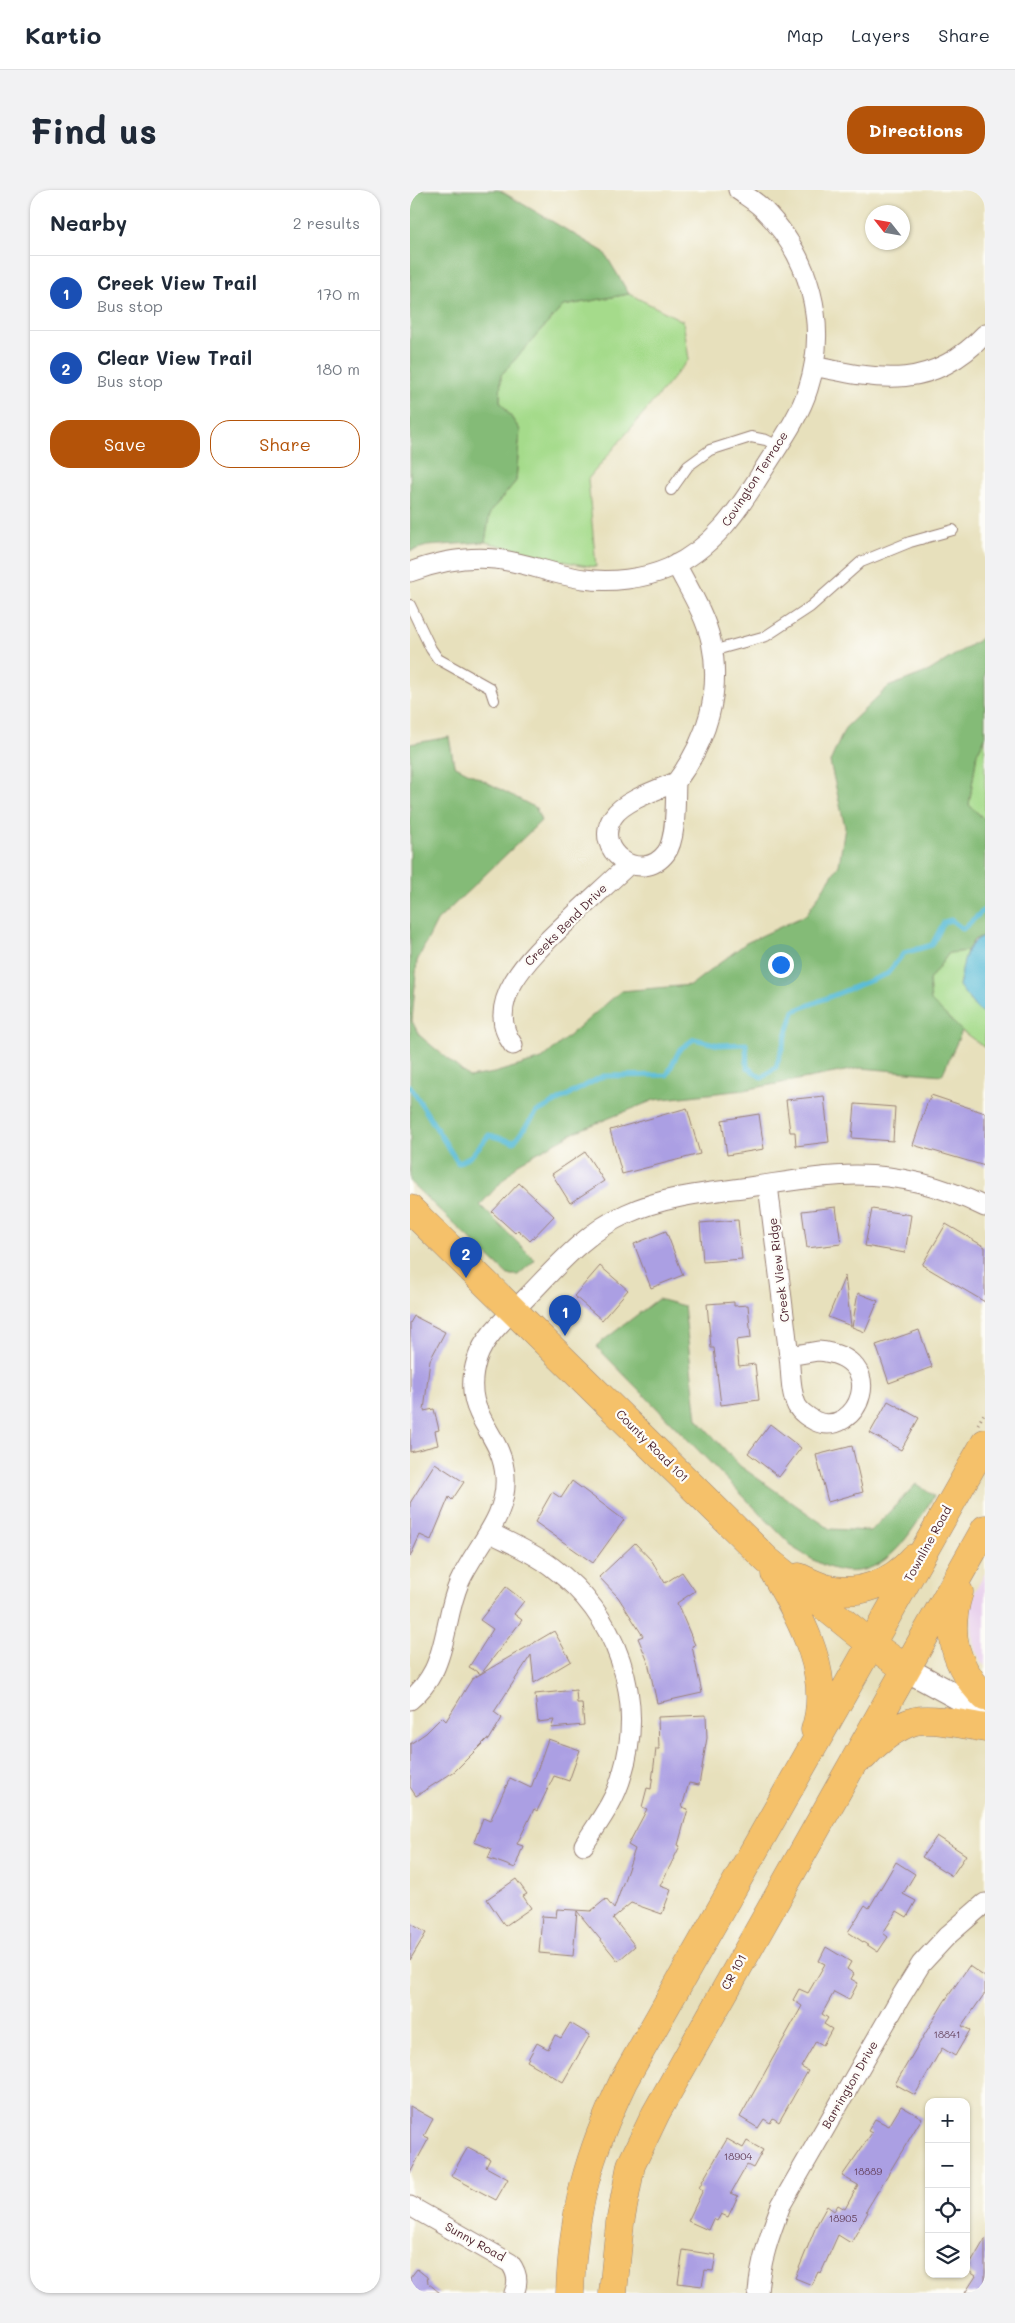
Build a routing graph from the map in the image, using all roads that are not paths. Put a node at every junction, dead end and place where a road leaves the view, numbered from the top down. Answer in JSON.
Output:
{"nodes":[{"id":1,"x":738,"y":190,"type":"edge"},
{"id":2,"x":985,"y":334,"type":"edge"},
{"id":3,"x":814,"y":366,"type":"junction"},
{"id":4,"x":778,"y":446,"type":"junction"},
{"id":5,"x":671,"y":490,"type":"dead end"},
{"id":6,"x":953,"y":530,"type":"dead end"},
{"id":7,"x":676,"y":564,"type":"junction"},
{"id":8,"x":410,"y":572,"type":"edge"},
{"id":9,"x":410,"y":605,"type":"edge"},
{"id":10,"x":712,"y":651,"type":"junction"},
{"id":11,"x":494,"y":700,"type":"dead end"},
{"id":12,"x":676,"y":782,"type":"junction"},
{"id":13,"x":628,"y":865,"type":"junction"},
{"id":14,"x":513,"y":1045,"type":"dead end"},
{"id":15,"x":768,"y":1185,"type":"junction"},
{"id":16,"x":985,"y":1207,"type":"edge"},
{"id":17,"x":410,"y":1209,"type":"edge"},
{"id":18,"x":515,"y":1310,"type":"junction"},
{"id":19,"x":790,"y":1356,"type":"dead end"},
{"id":20,"x":985,"y":1443,"type":"edge"},
{"id":21,"x":985,"y":1529,"type":"edge"},
{"id":22,"x":489,"y":1532,"type":"junction"},
{"id":23,"x":933,"y":1536,"type":"junction"},
{"id":24,"x":970,"y":1556,"type":"junction"},
{"id":25,"x":767,"y":1560,"type":"junction"},
{"id":26,"x":871,"y":1644,"type":"junction"},
{"id":27,"x":906,"y":1669,"type":"junction"},
{"id":28,"x":985,"y":1697,"type":"edge"},
{"id":29,"x":410,"y":1700,"type":"edge"},
{"id":30,"x":985,"y":1712,"type":"edge"},
{"id":31,"x":985,"y":1728,"type":"edge"},
{"id":32,"x":806,"y":1758,"type":"junction"},
{"id":33,"x":835,"y":1793,"type":"junction"},
{"id":34,"x":584,"y":1845,"type":"dead end"},
{"id":35,"x":985,"y":1903,"type":"edge"},
{"id":36,"x":410,"y":2206,"type":"edge"},
{"id":37,"x":514,"y":2293,"type":"edge"},
{"id":38,"x":570,"y":2293,"type":"edge"},
{"id":39,"x":613,"y":2293,"type":"edge"},
{"id":40,"x":758,"y":2293,"type":"edge"}],
"edges":[{"from":1,"to":3,"type":"street","name":"Covington Terrace"},
{"from":2,"to":3,"type":"street"},
{"from":3,"to":4,"type":"street","name":"Covington Terrace"},
{"from":4,"to":5,"type":"lane"},
{"from":4,"to":7,"type":"street","name":"Covington Terrace"},
{"from":6,"to":10,"type":"lane"},
{"from":7,"to":8,"type":"street","name":"Covington Terrace"},
{"from":7,"to":10,"type":"street"},
{"from":9,"to":11,"type":"lane"},
{"from":10,"to":12,"type":"street"},
{"from":12,"to":13,"type":"street"},
{"from":12,"to":13,"type":"street"},
{"from":13,"to":14,"type":"street","name":"Creeks Bend Drive"},
{"from":15,"to":16,"type":"street"},
{"from":15,"to":18,"type":"street"},
{"from":15,"to":19,"type":"street","name":"Creek View Ridge"},
{"from":17,"to":18,"type":"main road","name":"County Road 101"},
{"from":18,"to":22,"type":"street"},
{"from":18,"to":25,"type":"main road","name":"County Road 101"},
{"from":20,"to":23,"type":"main road","name":"Townline Road"},
{"from":21,"to":24,"type":"main road"},
{"from":22,"to":29,"type":"street"},
{"from":22,"to":34,"type":"street"},
{"from":23,"to":25,"type":"main road"},
{"from":23,"to":26,"type":"main road","name":"Townline Road"},
{"from":24,"to":27,"type":"main road"},
{"from":24,"to":28,"type":"main road"},
{"from":25,"to":26,"type":"main road","name":"County Road 101"},
{"from":25,"to":32,"type":"main road"},
{"from":26,"to":27,"type":"main road","name":"County Road 101"},
{"from":26,"to":32,"type":"main road","name":"Townline Road"},
{"from":27,"to":30,"type":"street"},
{"from":27,"to":33,"type":"main road","name":"CR 101","number":"CR 101"},
{"from":31,"to":33,"type":"main road"},
{"from":32,"to":38,"type":"main road"},
{"from":33,"to":39,"type":"main road","name":"CR 101","number":"CR 101"},
{"from":35,"to":40,"type":"street","name":"Barrington Drive"},
{"from":36,"to":37,"type":"street","name":"Sunny Road"}]}
